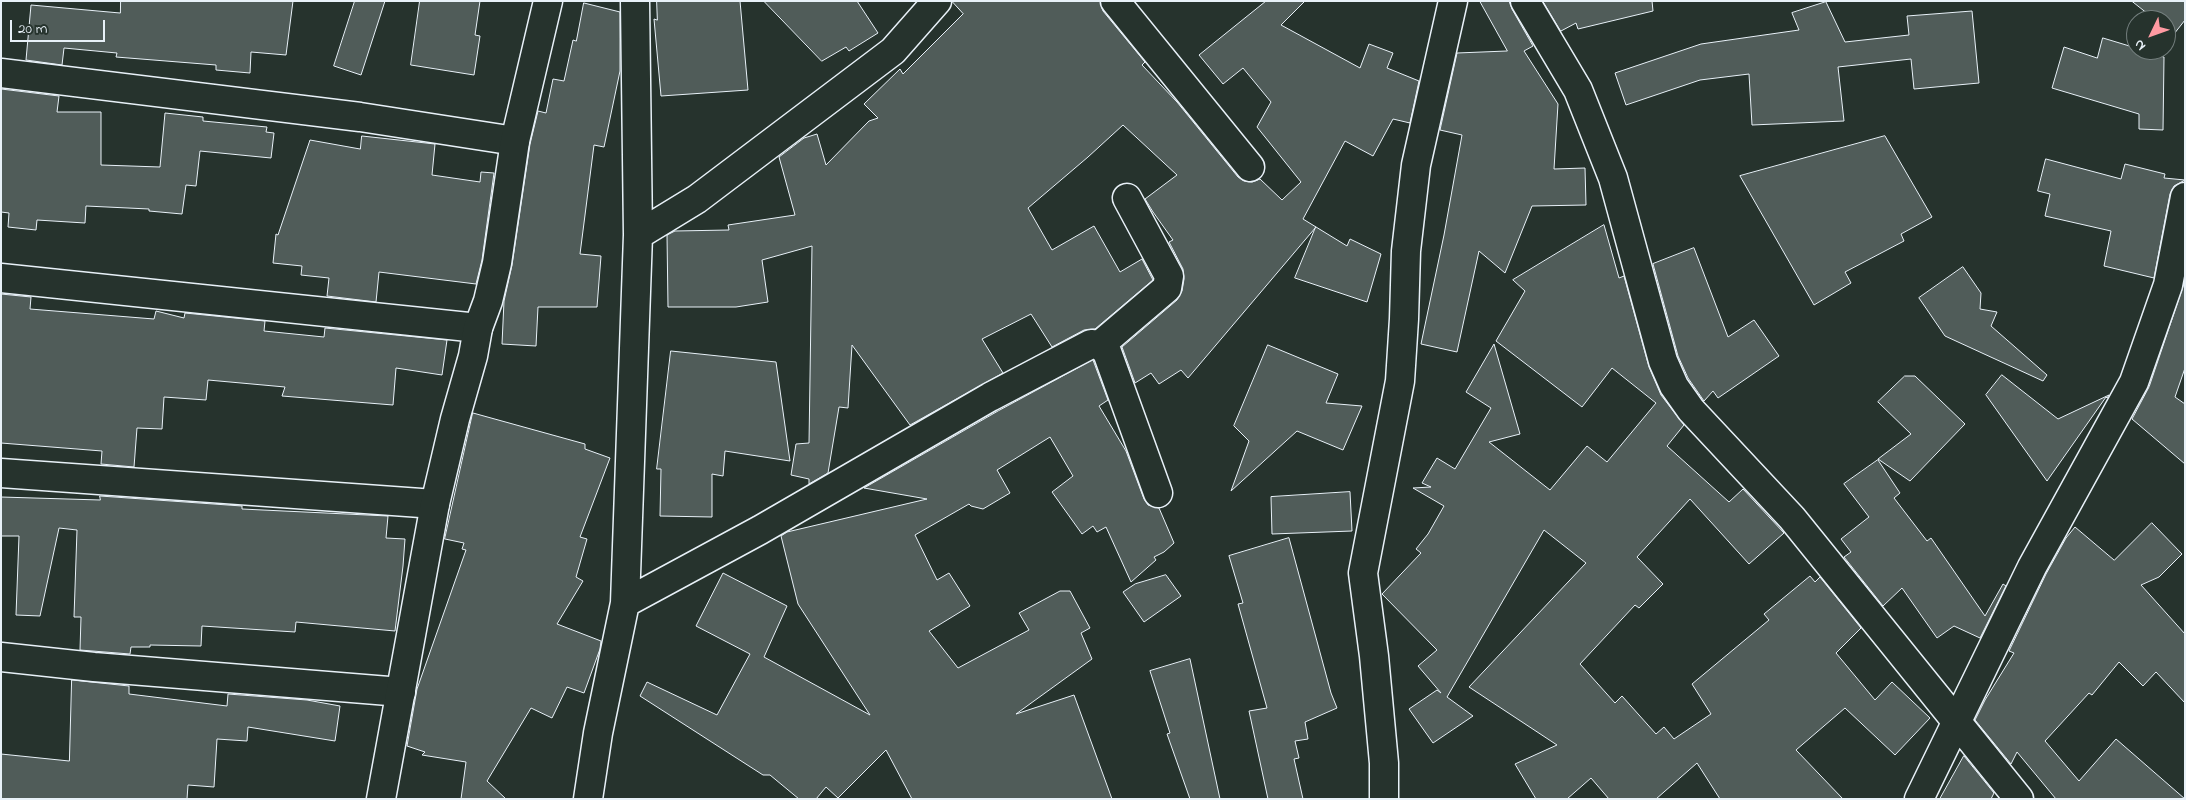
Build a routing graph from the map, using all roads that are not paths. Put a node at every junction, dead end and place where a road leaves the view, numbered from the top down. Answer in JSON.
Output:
{"nodes":[{"id":1,"x":548,"y":1,"type":"edge"},
{"id":2,"x":635,"y":1,"type":"edge"},
{"id":3,"x":937,"y":1,"type":"edge"},
{"id":4,"x":1115,"y":1,"type":"edge"},
{"id":5,"x":1453,"y":1,"type":"edge"},
{"id":6,"x":1525,"y":1,"type":"edge"},
{"id":7,"x":1,"y":73,"type":"edge"},
{"id":8,"x":515,"y":141,"type":"junction"},
{"id":9,"x":1250,"y":167,"type":"dead end"},
{"id":10,"x":2185,"y":197,"type":"edge"},
{"id":11,"x":1127,"y":198,"type":"dead end"},
{"id":12,"x":638,"y":235,"type":"junction"},
{"id":13,"x":1,"y":278,"type":"edge"},
{"id":14,"x":478,"y":328,"type":"junction"},
{"id":15,"x":1100,"y":345,"type":"junction"},
{"id":16,"x":1,"y":473,"type":"edge"},
{"id":17,"x":1158,"y":494,"type":"dead end"},
{"id":18,"x":435,"y":504,"type":"junction"},
{"id":19,"x":625,"y":603,"type":"junction"},
{"id":20,"x":1,"y":657,"type":"edge"},
{"id":21,"x":401,"y":692,"type":"junction"},
{"id":22,"x":1956,"y":720,"type":"junction"},
{"id":23,"x":381,"y":799,"type":"edge"},
{"id":24,"x":588,"y":799,"type":"edge"},
{"id":25,"x":1384,"y":799,"type":"edge"},
{"id":26,"x":1919,"y":799,"type":"edge"},
{"id":27,"x":2019,"y":799,"type":"edge"}],
"edges":[{"from":1,"to":8,"type":"street"},
{"from":2,"to":12,"type":"street"},
{"from":3,"to":12,"type":"street"},
{"from":4,"to":9,"type":"street"},
{"from":5,"to":25,"type":"street"},
{"from":6,"to":22,"type":"street"},
{"from":7,"to":8,"type":"street"},
{"from":8,"to":14,"type":"street"},
{"from":10,"to":22,"type":"street"},
{"from":11,"to":15,"type":"street"},
{"from":12,"to":19,"type":"street"},
{"from":13,"to":14,"type":"street"},
{"from":14,"to":18,"type":"street"},
{"from":15,"to":17,"type":"street"},
{"from":15,"to":19,"type":"street"},
{"from":16,"to":18,"type":"street"},
{"from":18,"to":21,"type":"street"},
{"from":19,"to":24,"type":"street"},
{"from":20,"to":21,"type":"street"},
{"from":21,"to":23,"type":"street"},
{"from":22,"to":26,"type":"street"},
{"from":22,"to":27,"type":"street"}]}
